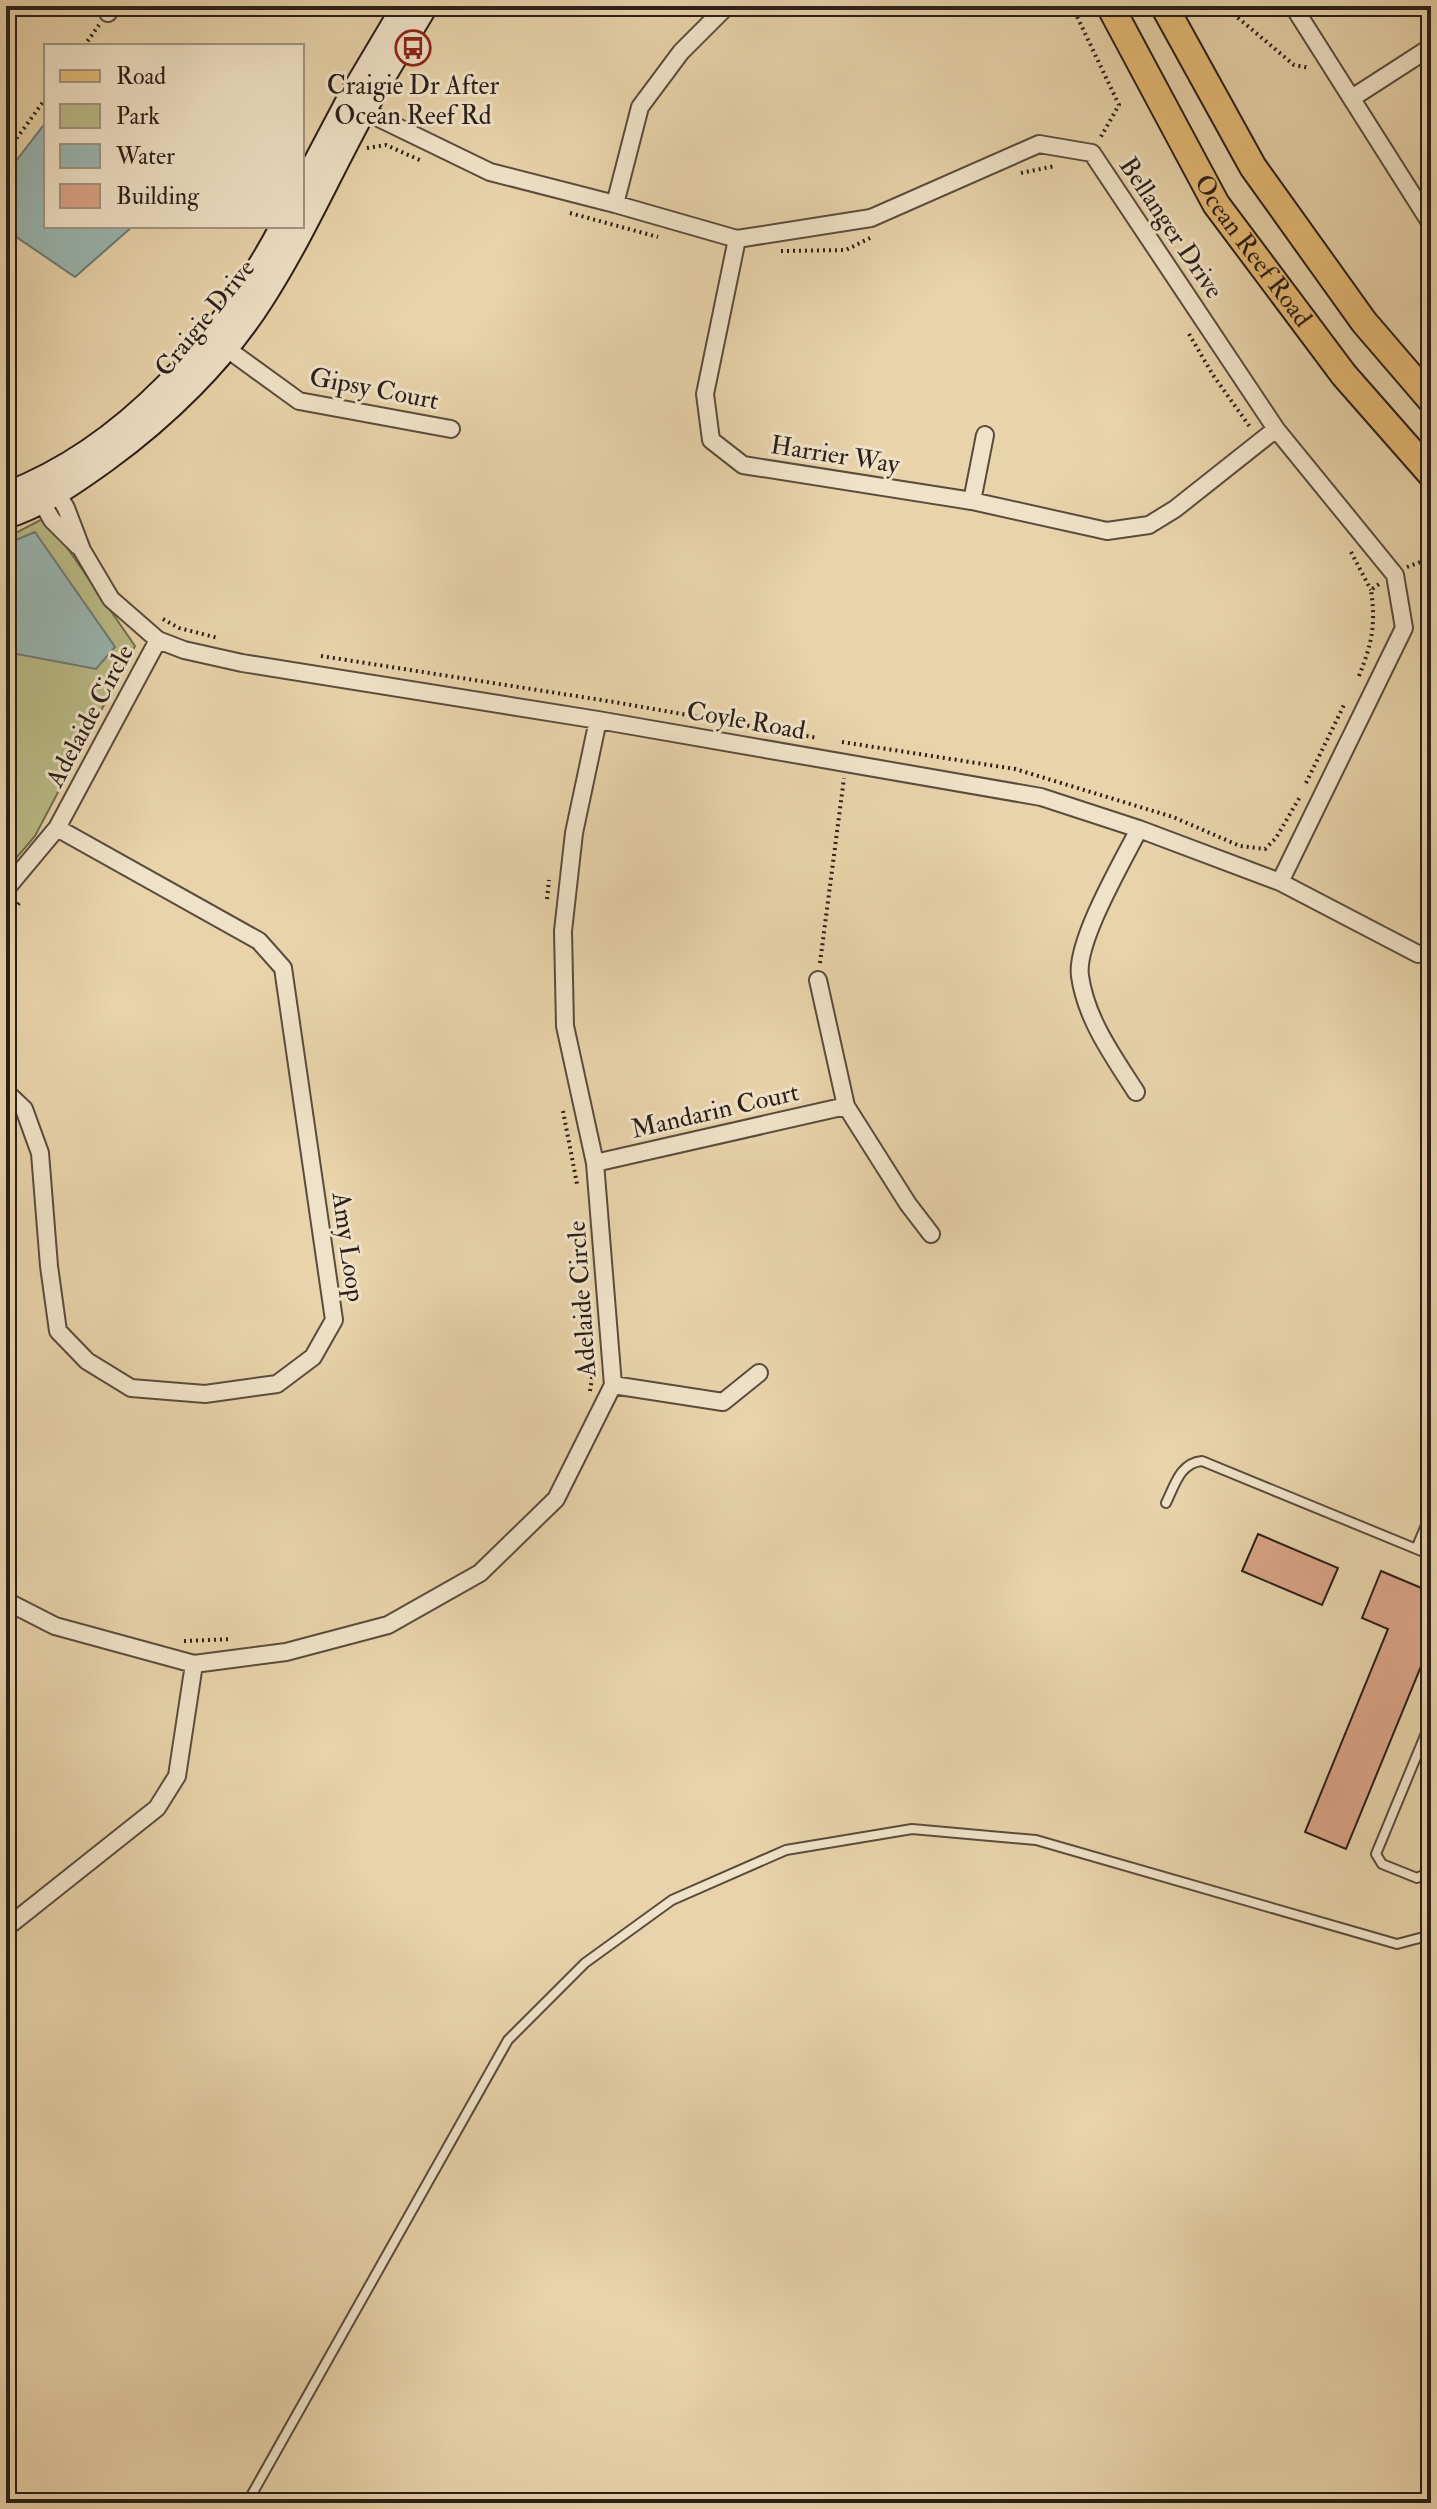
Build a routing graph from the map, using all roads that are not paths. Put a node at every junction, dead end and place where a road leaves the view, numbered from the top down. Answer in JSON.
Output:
{"nodes":[{"id":1,"x":405,"y":6,"type":"edge"},
{"id":2,"x":425,"y":6,"type":"edge"},
{"id":3,"x":727,"y":6,"type":"edge"},
{"id":4,"x":1110,"y":6,"type":"edge"},
{"id":5,"x":1164,"y":6,"type":"edge"},
{"id":6,"x":1293,"y":6,"type":"edge"},
{"id":7,"x":1431,"y":47,"type":"edge"},
{"id":8,"x":1352,"y":98,"type":"junction"},
{"id":9,"x":356,"y":107,"type":"junction"},
{"id":10,"x":304,"y":186,"type":"edge"},
{"id":11,"x":615,"y":204,"type":"junction"},
{"id":12,"x":304,"y":218,"type":"edge"},
{"id":13,"x":1431,"y":224,"type":"edge"},
{"id":14,"x":282,"y":228,"type":"edge"},
{"id":15,"x":299,"y":228,"type":"edge"},
{"id":16,"x":737,"y":239,"type":"junction"},
{"id":17,"x":218,"y":342,"type":"junction"},
{"id":18,"x":1431,"y":400,"type":"edge"},
{"id":19,"x":451,"y":429,"type":"dead end"},
{"id":20,"x":1276,"y":429,"type":"junction"},
{"id":21,"x":985,"y":435,"type":"dead end"},
{"id":22,"x":1431,"y":474,"type":"edge"},
{"id":23,"x":44,"y":489,"type":"junction"},
{"id":24,"x":6,"y":495,"type":"edge"},
{"id":25,"x":972,"y":501,"type":"junction"},
{"id":26,"x":6,"y":516,"type":"edge"},
{"id":27,"x":158,"y":640,"type":"junction"},
{"id":28,"x":598,"y":720,"type":"junction"},
{"id":29,"x":57,"y":828,"type":"junction"},
{"id":30,"x":1139,"y":829,"type":"junction"},
{"id":31,"x":1280,"y":882,"type":"junction"},
{"id":32,"x":6,"y":889,"type":"edge"},
{"id":33,"x":1418,"y":954,"type":"dead end"},
{"id":34,"x":818,"y":980,"type":"road end"},
{"id":35,"x":6,"y":1092,"type":"edge"},
{"id":36,"x":1136,"y":1092,"type":"dead end"},
{"id":37,"x":846,"y":1106,"type":"junction"},
{"id":38,"x":595,"y":1163,"type":"junction"},
{"id":39,"x":931,"y":1234,"type":"dead end"},
{"id":40,"x":759,"y":1373,"type":"dead end"},
{"id":41,"x":613,"y":1385,"type":"junction"},
{"id":42,"x":1166,"y":1503,"type":"dead end"},
{"id":43,"x":1431,"y":1513,"type":"edge"},
{"id":44,"x":1416,"y":1549,"type":"junction"},
{"id":45,"x":1431,"y":1555,"type":"edge"},
{"id":46,"x":6,"y":1601,"type":"edge"},
{"id":47,"x":194,"y":1664,"type":"junction"},
{"id":48,"x":1431,"y":1721,"type":"edge"},
{"id":49,"x":1431,"y":1860,"type":"edge"},
{"id":50,"x":6,"y":1928,"type":"edge"},
{"id":51,"x":1431,"y":1935,"type":"edge"},
{"id":52,"x":247,"y":2503,"type":"edge"}],
"edges":[{"from":1,"to":9,"type":"main road","name":"Craigie Drive"},
{"from":2,"to":9,"type":"main road","name":"Craigie Drive"},
{"from":3,"to":11,"type":"street"},
{"from":4,"to":22,"type":"main road","name":"Ocean Reef Road"},
{"from":5,"to":18,"type":"main road","name":"Ocean Reef Road"},
{"from":6,"to":8,"type":"street"},
{"from":7,"to":8,"type":"street"},
{"from":8,"to":13,"type":"street"},
{"from":9,"to":10,"type":"main road","name":"Craigie Drive"},
{"from":9,"to":11,"type":"street","name":"Bellanger Drive"},
{"from":9,"to":12,"type":"main road","name":"Craigie Drive"},
{"from":11,"to":16,"type":"street","name":"Bellanger Drive"},
{"from":14,"to":17,"type":"main road","name":"Craigie Drive"},
{"from":15,"to":17,"type":"main road","name":"Craigie Drive"},
{"from":16,"to":20,"type":"street","name":"Bellanger Drive"},
{"from":16,"to":25,"type":"street","name":"Harrier Way"},
{"from":17,"to":19,"type":"street","name":"Gipsy Court"},
{"from":17,"to":23,"type":"main road","name":"Craigie Drive"},
{"from":20,"to":25,"type":"street","name":"Harrier Way"},
{"from":20,"to":31,"type":"street","name":"Bellanger Drive"},
{"from":21,"to":25,"type":"street"},
{"from":23,"to":24,"type":"main road","name":"Craigie Drive"},
{"from":23,"to":26,"type":"main road","name":"Craigie Drive"},
{"from":23,"to":27,"type":"street","name":"Coyle Road"},
{"from":27,"to":28,"type":"street","name":"Coyle Road"},
{"from":27,"to":29,"type":"street","name":"Adelaide Circle"},
{"from":28,"to":30,"type":"street","name":"Coyle Road"},
{"from":28,"to":38,"type":"street","name":"Adelaide Circle"},
{"from":29,"to":32,"type":"street","name":"Adelaide Circle"},
{"from":29,"to":35,"type":"street","name":"Amy Loop"},
{"from":30,"to":31,"type":"street","name":"Coyle Road"},
{"from":30,"to":36,"type":"street"},
{"from":31,"to":33,"type":"street","name":"Coyle Road"},
{"from":34,"to":37,"type":"street"},
{"from":37,"to":38,"type":"street","name":"Mandarin Court"},
{"from":37,"to":39,"type":"street"},
{"from":38,"to":41,"type":"street","name":"Adelaide Circle"},
{"from":40,"to":41,"type":"street"},
{"from":41,"to":47,"type":"street","name":"Adelaide Circle"},
{"from":42,"to":44,"type":"lane"},
{"from":43,"to":44,"type":"lane"},
{"from":44,"to":45,"type":"lane"},
{"from":46,"to":47,"type":"street","name":"Adelaide Circle"},
{"from":47,"to":50,"type":"street"},
{"from":48,"to":49,"type":"lane"},
{"from":51,"to":52,"type":"lane"}]}
